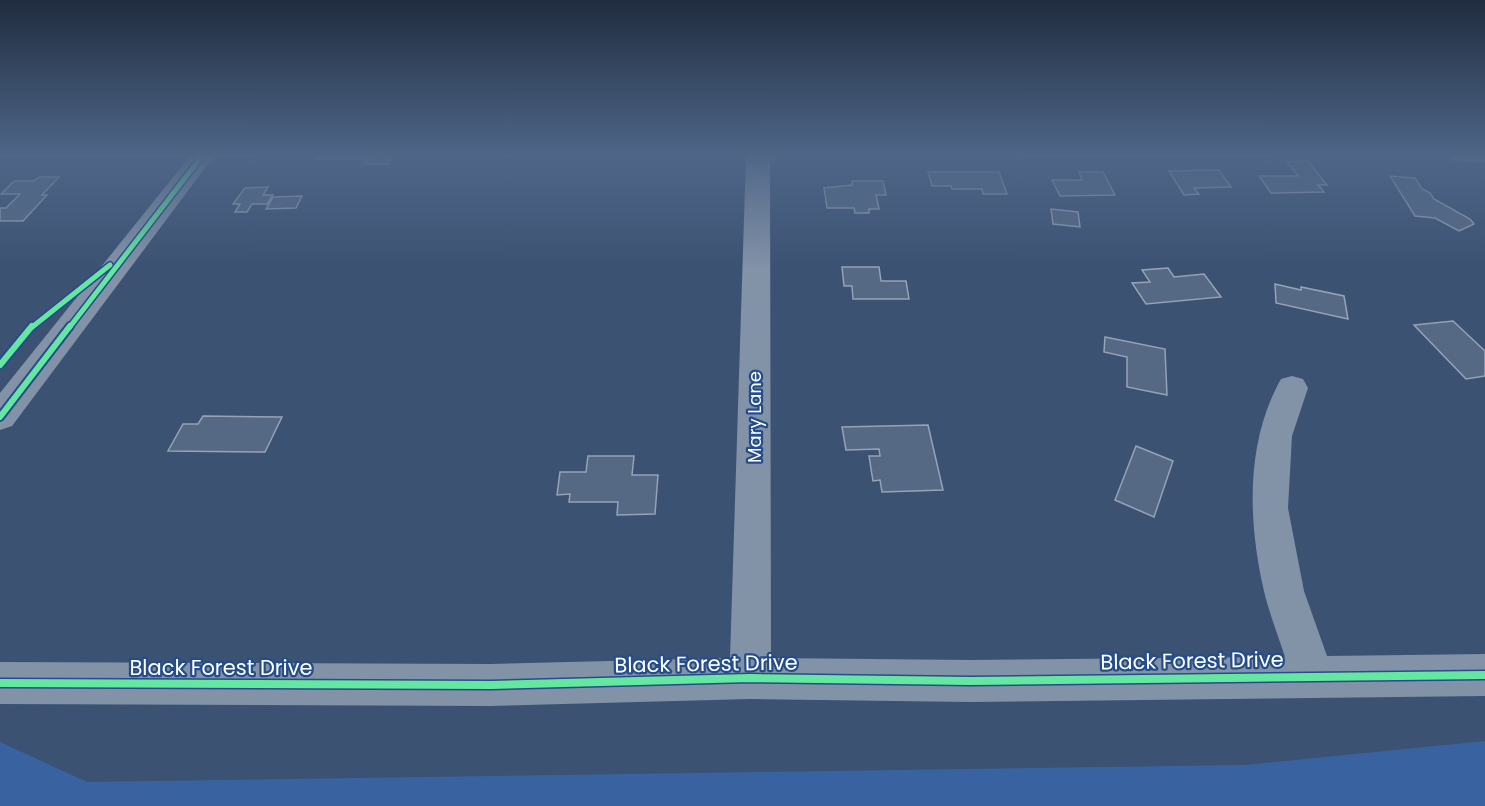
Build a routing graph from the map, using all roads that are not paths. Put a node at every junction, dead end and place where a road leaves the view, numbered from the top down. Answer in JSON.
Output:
{"nodes":[{"id":1,"x":172,"y":194,"type":"edge"},
{"id":2,"x":756,"y":194,"type":"edge"},
{"id":3,"x":1292,"y":388,"type":"dead end"},
{"id":4,"x":5,"y":404,"type":"edge"},
{"id":5,"x":1485,"y":675,"type":"edge"},
{"id":6,"x":1313,"y":676,"type":"junction"},
{"id":7,"x":750,"y":678,"type":"junction"},
{"id":8,"x":0,"y":683,"type":"edge"}],
"edges":[{"from":1,"to":4,"type":"street"},
{"from":2,"to":7,"type":"street","name":"Mary Lane"},
{"from":3,"to":6,"type":"street"},
{"from":5,"to":6,"type":"street","name":"Black Forest Drive"},
{"from":6,"to":7,"type":"street","name":"Black Forest Drive"},
{"from":7,"to":8,"type":"street","name":"Black Forest Drive"}]}
